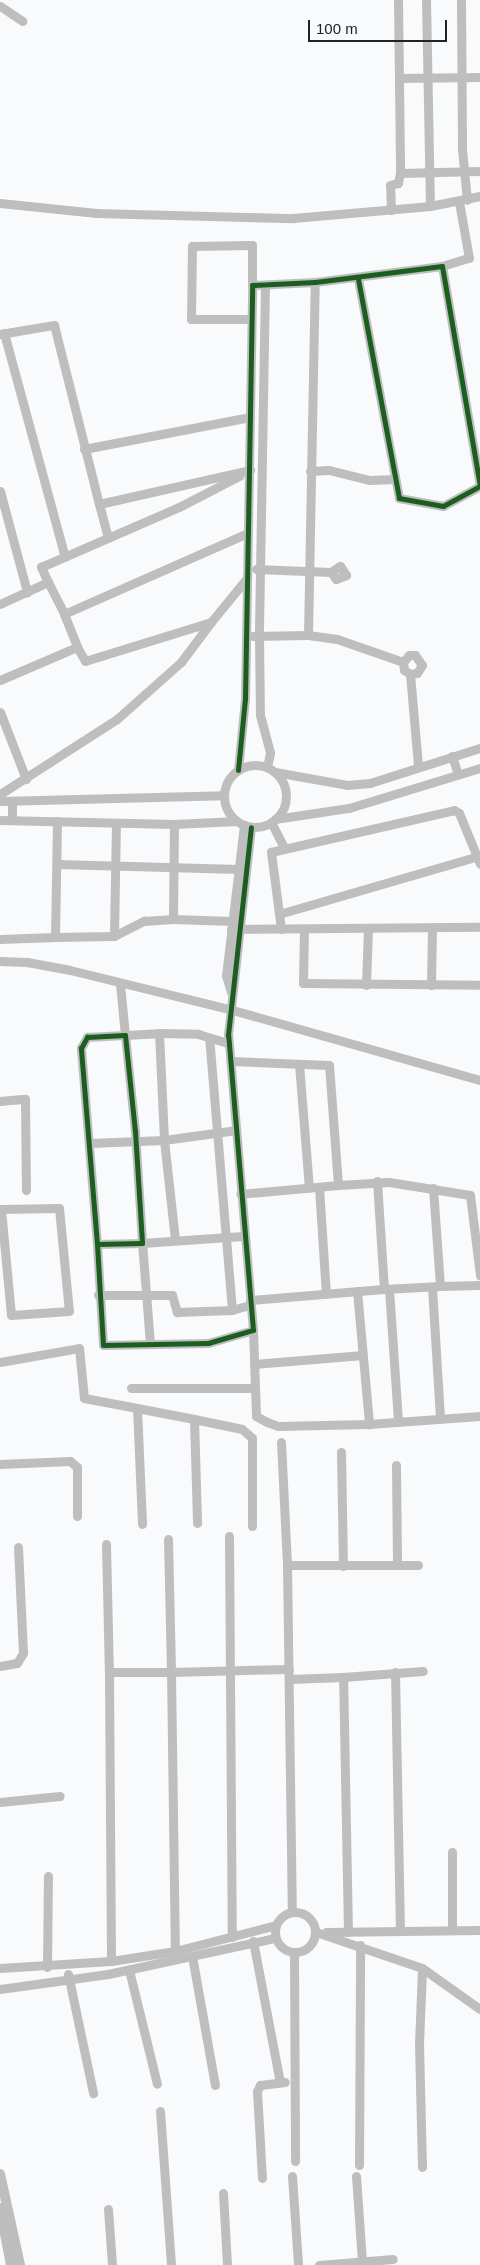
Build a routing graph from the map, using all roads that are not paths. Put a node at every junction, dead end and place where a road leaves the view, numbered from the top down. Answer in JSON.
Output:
{"nodes":[{"id":1,"x":398,"y":0,"type":"edge"},
{"id":2,"x":426,"y":0,"type":"edge"},
{"id":3,"x":461,"y":0,"type":"edge"},
{"id":4,"x":0,"y":6,"type":"edge"},
{"id":5,"x":22,"y":21,"type":"dead end"},
{"id":6,"x":427,"y":77,"type":"junction"},
{"id":7,"x":462,"y":77,"type":"junction"},
{"id":8,"x":480,"y":77,"type":"edge"},
{"id":9,"x":398,"y":78,"type":"junction"},
{"id":10,"x":464,"y":171,"type":"junction"},
{"id":11,"x":480,"y":171,"type":"edge"},
{"id":12,"x":400,"y":173,"type":"junction"},
{"id":13,"x":428,"y":173,"type":"junction"},
{"id":14,"x":480,"y":196,"type":"edge"},
{"id":15,"x":463,"y":201,"type":"junction"},
{"id":16,"x":0,"y":203,"type":"edge"},
{"id":17,"x":430,"y":206,"type":"junction"},
{"id":18,"x":390,"y":210,"type":"junction"},
{"id":19,"x":442,"y":266,"type":"junction"},
{"id":20,"x":358,"y":278,"type":"junction"},
{"id":21,"x":315,"y":282,"type":"junction"},
{"id":22,"x":252,"y":285,"type":"junction"},
{"id":23,"x":265,"y":285,"type":"junction"},
{"id":24,"x":251,"y":319,"type":"junction"},
{"id":25,"x":2,"y":333,"type":"edge"},
{"id":26,"x":250,"y":417,"type":"junction"},
{"id":27,"x":84,"y":449,"type":"junction"},
{"id":28,"x":250,"y":470,"type":"junction"},
{"id":29,"x":310,"y":471,"type":"junction"},
{"id":30,"x":395,"y":479,"type":"junction"},
{"id":31,"x":0,"y":491,"type":"edge"},
{"id":32,"x":99,"y":504,"type":"junction"},
{"id":33,"x":248,"y":533,"type":"junction"},
{"id":34,"x":108,"y":538,"type":"junction"},
{"id":35,"x":65,"y":557,"type":"junction"},
{"id":36,"x":259,"y":570,"type":"junction"},
{"id":37,"x":309,"y":572,"type":"junction"},
{"id":38,"x":331,"y":572,"type":"dead end"},
{"id":39,"x":248,"y":573,"type":"junction"},
{"id":40,"x":48,"y":582,"type":"junction"},
{"id":41,"x":27,"y":592,"type":"junction"},
{"id":42,"x":0,"y":604,"type":"edge"},
{"id":43,"x":64,"y":614,"type":"junction"},
{"id":44,"x":211,"y":622,"type":"junction"},
{"id":45,"x":308,"y":635,"type":"junction"},
{"id":46,"x":246,"y":636,"type":"junction"},
{"id":47,"x":259,"y":636,"type":"junction"},
{"id":48,"x":76,"y":647,"type":"junction"},
{"id":49,"x":403,"y":662,"type":"junction"},
{"id":50,"x":410,"y":674,"type":"junction"},
{"id":51,"x":0,"y":680,"type":"edge"},
{"id":52,"x":0,"y":712,"type":"edge"},
{"id":53,"x":480,"y":748,"type":"edge"},
{"id":54,"x":452,"y":756,"type":"junction"},
{"id":55,"x":418,"y":765,"type":"junction"},
{"id":56,"x":267,"y":767,"type":"junction"},
{"id":57,"x":480,"y":768,"type":"edge"},
{"id":58,"x":238,"y":770,"type":"junction"},
{"id":59,"x":275,"y":772,"type":"junction"},
{"id":60,"x":458,"y":774,"type":"junction"},
{"id":61,"x":26,"y":779,"type":"junction"},
{"id":62,"x":0,"y":794,"type":"edge"},
{"id":63,"x":224,"y":796,"type":"junction"},
{"id":64,"x":0,"y":801,"type":"edge"},
{"id":65,"x":12,"y":801,"type":"junction"},
{"id":66,"x":0,"y":820,"type":"edge"},
{"id":67,"x":12,"y":820,"type":"junction"},
{"id":68,"x":57,"y":821,"type":"junction"},
{"id":69,"x":273,"y":821,"type":"junction"},
{"id":70,"x":116,"y":823,"type":"junction"},
{"id":71,"x":174,"y":824,"type":"junction"},
{"id":72,"x":244,"y":824,"type":"junction"},
{"id":73,"x":284,"y":848,"type":"junction"},
{"id":74,"x":479,"y":860,"type":"edge"},
{"id":75,"x":56,"y":864,"type":"junction"},
{"id":76,"x":116,"y":866,"type":"junction"},
{"id":77,"x":174,"y":868,"type":"junction"},
{"id":78,"x":239,"y":869,"type":"junction"},
{"id":79,"x":279,"y":914,"type":"junction"},
{"id":80,"x":173,"y":919,"type":"junction"},
{"id":81,"x":231,"y":925,"type":"junction"},
{"id":82,"x":432,"y":927,"type":"junction"},
{"id":83,"x":480,"y":927,"type":"edge"},
{"id":84,"x":281,"y":929,"type":"junction"},
{"id":85,"x":368,"y":929,"type":"junction"},
{"id":86,"x":241,"y":930,"type":"junction"},
{"id":87,"x":304,"y":930,"type":"junction"},
{"id":88,"x":114,"y":936,"type":"junction"},
{"id":89,"x":55,"y":937,"type":"junction"},
{"id":90,"x":0,"y":939,"type":"edge"},
{"id":91,"x":0,"y":961,"type":"edge"},
{"id":92,"x":120,"y":984,"type":"junction"},
{"id":93,"x":366,"y":985,"type":"junction"},
{"id":94,"x":431,"y":985,"type":"junction"},
{"id":95,"x":480,"y":985,"type":"edge"},
{"id":96,"x":231,"y":992,"type":"junction"},
{"id":97,"x":229,"y":1009,"type":"junction"},
{"id":98,"x":160,"y":1033,"type":"junction"},
{"id":99,"x":125,"y":1035,"type":"junction"},
{"id":100,"x":209,"y":1038,"type":"junction"},
{"id":101,"x":228,"y":1043,"type":"junction"},
{"id":102,"x":231,"y":1061,"type":"junction"},
{"id":103,"x":299,"y":1064,"type":"junction"},
{"id":104,"x":480,"y":1080,"type":"edge"},
{"id":105,"x":0,"y":1101,"type":"edge"},
{"id":106,"x":236,"y":1130,"type":"junction"},
{"id":107,"x":219,"y":1132,"type":"junction"},
{"id":108,"x":136,"y":1140,"type":"junction"},
{"id":109,"x":164,"y":1140,"type":"junction"},
{"id":110,"x":90,"y":1143,"type":"junction"},
{"id":111,"x":377,"y":1181,"type":"junction"},
{"id":112,"x":338,"y":1185,"type":"junction"},
{"id":113,"x":319,"y":1187,"type":"junction"},
{"id":114,"x":309,"y":1188,"type":"junction"},
{"id":115,"x":434,"y":1188,"type":"junction"},
{"id":116,"x":26,"y":1190,"type":"dead end"},
{"id":117,"x":240,"y":1194,"type":"junction"},
{"id":118,"x":225,"y":1236,"type":"junction"},
{"id":119,"x":244,"y":1236,"type":"junction"},
{"id":120,"x":175,"y":1240,"type":"junction"},
{"id":121,"x":142,"y":1243,"type":"junction"},
{"id":122,"x":97,"y":1244,"type":"junction"},
{"id":123,"x":2,"y":1265,"type":"edge"},
{"id":124,"x":480,"y":1275,"type":"edge"},
{"id":125,"x":480,"y":1284,"type":"edge"},
{"id":126,"x":436,"y":1287,"type":"junction"},
{"id":127,"x":386,"y":1289,"type":"junction"},
{"id":128,"x":357,"y":1291,"type":"junction"},
{"id":129,"x":326,"y":1294,"type":"junction"},
{"id":130,"x":98,"y":1295,"type":"junction"},
{"id":131,"x":145,"y":1296,"type":"junction"},
{"id":132,"x":250,"y":1303,"type":"junction"},
{"id":133,"x":232,"y":1310,"type":"junction"},
{"id":134,"x":253,"y":1330,"type":"junction"},
{"id":135,"x":150,"y":1344,"type":"junction"},
{"id":136,"x":363,"y":1355,"type":"junction"},
{"id":137,"x":0,"y":1362,"type":"edge"},
{"id":138,"x":254,"y":1364,"type":"junction"},
{"id":139,"x":131,"y":1388,"type":"dead end"},
{"id":140,"x":255,"y":1388,"type":"junction"},
{"id":141,"x":137,"y":1408,"type":"junction"},
{"id":142,"x":480,"y":1416,"type":"edge"},
{"id":143,"x":194,"y":1419,"type":"junction"},
{"id":144,"x":440,"y":1419,"type":"junction"},
{"id":145,"x":398,"y":1422,"type":"junction"},
{"id":146,"x":369,"y":1424,"type":"junction"},
{"id":147,"x":281,"y":1442,"type":"dead end"},
{"id":148,"x":341,"y":1452,"type":"dead end"},
{"id":149,"x":0,"y":1464,"type":"edge"},
{"id":150,"x":396,"y":1465,"type":"dead end"},
{"id":151,"x":77,"y":1516,"type":"dead end"},
{"id":152,"x":197,"y":1523,"type":"dead end"},
{"id":153,"x":142,"y":1524,"type":"dead end"},
{"id":154,"x":252,"y":1526,"type":"dead end"},
{"id":155,"x":229,"y":1536,"type":"dead end"},
{"id":156,"x":168,"y":1539,"type":"dead end"},
{"id":157,"x":106,"y":1544,"type":"dead end"},
{"id":158,"x":18,"y":1547,"type":"dead end"},
{"id":159,"x":397,"y":1564,"type":"junction"},
{"id":160,"x":418,"y":1565,"type":"dead end"},
{"id":161,"x":287,"y":1566,"type":"junction"},
{"id":162,"x":343,"y":1566,"type":"junction"},
{"id":163,"x":0,"y":1666,"type":"edge"},
{"id":164,"x":289,"y":1669,"type":"junction"},
{"id":165,"x":230,"y":1671,"type":"junction"},
{"id":166,"x":423,"y":1671,"type":"dead end"},
{"id":167,"x":109,"y":1672,"type":"junction"},
{"id":168,"x":172,"y":1672,"type":"junction"},
{"id":169,"x":395,"y":1672,"type":"junction"},
{"id":170,"x":343,"y":1677,"type":"junction"},
{"id":171,"x":289,"y":1679,"type":"junction"},
{"id":172,"x":60,"y":1796,"type":"dead end"},
{"id":173,"x":0,"y":1802,"type":"edge"},
{"id":174,"x":452,"y":1852,"type":"dead end"},
{"id":175,"x":48,"y":1876,"type":"dead end"},
{"id":176,"x":292,"y":1912,"type":"junction"},
{"id":177,"x":276,"y":1925,"type":"junction"},
{"id":178,"x":452,"y":1930,"type":"junction"},
{"id":179,"x":480,"y":1930,"type":"edge"},
{"id":180,"x":400,"y":1931,"type":"junction"},
{"id":181,"x":316,"y":1932,"type":"junction"},
{"id":182,"x":348,"y":1932,"type":"junction"},
{"id":183,"x":232,"y":1937,"type":"junction"},
{"id":184,"x":275,"y":1938,"type":"junction"},
{"id":185,"x":253,"y":1941,"type":"junction"},
{"id":186,"x":360,"y":1946,"type":"junction"},
{"id":187,"x":175,"y":1950,"type":"junction"},
{"id":188,"x":294,"y":1954,"type":"junction"},
{"id":189,"x":192,"y":1956,"type":"junction"},
{"id":190,"x":111,"y":1961,"type":"junction"},
{"id":191,"x":67,"y":1966,"type":"junction"},
{"id":192,"x":47,"y":1967,"type":"junction"},
{"id":193,"x":0,"y":1968,"type":"edge"},
{"id":194,"x":422,"y":1968,"type":"junction"},
{"id":195,"x":129,"y":1970,"type":"junction"},
{"id":196,"x":69,"y":1980,"type":"junction"},
{"id":197,"x":0,"y":1989,"type":"edge"},
{"id":198,"x":480,"y":2009,"type":"edge"},
{"id":199,"x":280,"y":2082,"type":"junction"},
{"id":200,"x":294,"y":2082,"type":"junction"},
{"id":201,"x":157,"y":2084,"type":"dead end"},
{"id":202,"x":215,"y":2085,"type":"dead end"},
{"id":203,"x":93,"y":2093,"type":"dead end"},
{"id":204,"x":160,"y":2112,"type":"dead end"},
{"id":205,"x":295,"y":2161,"type":"dead end"},
{"id":206,"x":359,"y":2165,"type":"dead end"},
{"id":207,"x":422,"y":2167,"type":"dead end"},
{"id":208,"x":0,"y":2174,"type":"edge"},
{"id":209,"x":292,"y":2176,"type":"dead end"},
{"id":210,"x":356,"y":2176,"type":"dead end"},
{"id":211,"x":262,"y":2178,"type":"dead end"},
{"id":212,"x":223,"y":2193,"type":"dead end"},
{"id":213,"x":0,"y":2208,"type":"edge"},
{"id":214,"x":108,"y":2209,"type":"dead end"},
{"id":215,"x":393,"y":2259,"type":"dead end"},
{"id":216,"x":362,"y":2262,"type":"junction"},
{"id":217,"x":11,"y":2265,"type":"edge"},
{"id":218,"x":20,"y":2265,"type":"edge"},
{"id":219,"x":112,"y":2265,"type":"edge"},
{"id":220,"x":171,"y":2265,"type":"edge"},
{"id":221,"x":227,"y":2265,"type":"edge"},
{"id":222,"x":298,"y":2265,"type":"edge"},
{"id":223,"x":319,"y":2265,"type":"edge"}],
"edges":[{"from":1,"to":9,"type":"street"},
{"from":2,"to":6,"type":"street"},
{"from":3,"to":7,"type":"street"},
{"from":4,"to":5,"type":"street"},
{"from":6,"to":7,"type":"street"},
{"from":6,"to":9,"type":"street"},
{"from":6,"to":13,"type":"street"},
{"from":7,"to":8,"type":"street"},
{"from":7,"to":10,"type":"street"},
{"from":9,"to":12,"type":"street"},
{"from":10,"to":11,"type":"street"},
{"from":10,"to":13,"type":"street"},
{"from":10,"to":15,"type":"street"},
{"from":12,"to":13,"type":"street"},
{"from":12,"to":18,"type":"street"},
{"from":13,"to":17,"type":"street"},
{"from":14,"to":15,"type":"street"},
{"from":15,"to":17,"type":"street"},
{"from":15,"to":19,"type":"street"},
{"from":16,"to":18,"type":"street"},
{"from":17,"to":18,"type":"street"},
{"from":19,"to":20,"type":"street"},
{"from":19,"to":30,"type":"street"},
{"from":20,"to":21,"type":"street"},
{"from":20,"to":30,"type":"street"},
{"from":21,"to":23,"type":"street"},
{"from":21,"to":29,"type":"street"},
{"from":22,"to":23,"type":"street"},
{"from":22,"to":24,"type":"street"},
{"from":22,"to":24,"type":"street"},
{"from":23,"to":36,"type":"street"},
{"from":24,"to":26,"type":"street"},
{"from":25,"to":27,"type":"street"},
{"from":25,"to":35,"type":"street"},
{"from":26,"to":27,"type":"street"},
{"from":26,"to":28,"type":"street"},
{"from":27,"to":32,"type":"street"},
{"from":28,"to":32,"type":"street"},
{"from":28,"to":33,"type":"street"},
{"from":28,"to":34,"type":"street"},
{"from":29,"to":30,"type":"street"},
{"from":29,"to":37,"type":"street"},
{"from":31,"to":41,"type":"street"},
{"from":32,"to":34,"type":"street"},
{"from":33,"to":39,"type":"street"},
{"from":33,"to":43,"type":"street"},
{"from":34,"to":35,"type":"street"},
{"from":35,"to":40,"type":"street"},
{"from":36,"to":37,"type":"street"},
{"from":36,"to":39,"type":"street"},
{"from":36,"to":47,"type":"street"},
{"from":37,"to":38,"type":"street"},
{"from":37,"to":45,"type":"street"},
{"from":39,"to":44,"type":"street"},
{"from":39,"to":46,"type":"street"},
{"from":40,"to":41,"type":"street"},
{"from":40,"to":43,"type":"street"},
{"from":41,"to":42,"type":"street"},
{"from":43,"to":48,"type":"street"},
{"from":44,"to":48,"type":"street"},
{"from":44,"to":61,"type":"street"},
{"from":45,"to":47,"type":"street"},
{"from":45,"to":49,"type":"street"},
{"from":46,"to":47,"type":"street"},
{"from":46,"to":58,"type":"street"},
{"from":47,"to":56,"type":"street"},
{"from":48,"to":51,"type":"street"},
{"from":49,"to":50,"type":"street"},
{"from":49,"to":50,"type":"street"},
{"from":50,"to":55,"type":"street"},
{"from":52,"to":61,"type":"street"},
{"from":53,"to":54,"type":"street"},
{"from":54,"to":55,"type":"street"},
{"from":54,"to":60,"type":"street"},
{"from":55,"to":59,"type":"street"},
{"from":56,"to":58,"type":"street"},
{"from":56,"to":59,"type":"street"},
{"from":57,"to":60,"type":"street"},
{"from":58,"to":63,"type":"street"},
{"from":59,"to":69,"type":"street"},
{"from":60,"to":69,"type":"street"},
{"from":61,"to":62,"type":"street"},
{"from":63,"to":65,"type":"street"},
{"from":63,"to":72,"type":"street"},
{"from":64,"to":65,"type":"street"},
{"from":65,"to":67,"type":"street"},
{"from":66,"to":67,"type":"street"},
{"from":67,"to":68,"type":"street"},
{"from":68,"to":70,"type":"street"},
{"from":68,"to":75,"type":"street"},
{"from":69,"to":72,"type":"street"},
{"from":69,"to":73,"type":"street"},
{"from":70,"to":71,"type":"street"},
{"from":70,"to":76,"type":"street"},
{"from":71,"to":72,"type":"street"},
{"from":71,"to":77,"type":"street"},
{"from":72,"to":78,"type":"street"},
{"from":72,"to":86,"type":"street"},
{"from":73,"to":74,"type":"street"},
{"from":73,"to":79,"type":"street"},
{"from":74,"to":79,"type":"street"},
{"from":75,"to":76,"type":"street"},
{"from":75,"to":89,"type":"street"},
{"from":76,"to":77,"type":"street"},
{"from":76,"to":88,"type":"street"},
{"from":77,"to":78,"type":"street"},
{"from":77,"to":80,"type":"street"},
{"from":78,"to":81,"type":"street"},
{"from":79,"to":84,"type":"street"},
{"from":80,"to":81,"type":"street"},
{"from":80,"to":88,"type":"street"},
{"from":81,"to":86,"type":"street"},
{"from":81,"to":96,"type":"street"},
{"from":82,"to":83,"type":"street"},
{"from":82,"to":85,"type":"street"},
{"from":82,"to":94,"type":"street"},
{"from":84,"to":86,"type":"street"},
{"from":84,"to":87,"type":"street"},
{"from":85,"to":87,"type":"street"},
{"from":85,"to":93,"type":"street"},
{"from":86,"to":96,"type":"street"},
{"from":87,"to":93,"type":"street"},
{"from":88,"to":89,"type":"street"},
{"from":89,"to":90,"type":"street"},
{"from":91,"to":92,"type":"street"},
{"from":92,"to":97,"type":"street"},
{"from":92,"to":99,"type":"street"},
{"from":93,"to":94,"type":"street"},
{"from":94,"to":95,"type":"street"},
{"from":96,"to":97,"type":"street"},
{"from":97,"to":101,"type":"street"},
{"from":97,"to":104,"type":"street"},
{"from":98,"to":99,"type":"street"},
{"from":98,"to":100,"type":"street"},
{"from":98,"to":109,"type":"street"},
{"from":99,"to":108,"type":"street"},
{"from":99,"to":110,"type":"street"},
{"from":100,"to":101,"type":"street"},
{"from":100,"to":107,"type":"street"},
{"from":101,"to":102,"type":"street"},
{"from":102,"to":103,"type":"street"},
{"from":102,"to":106,"type":"street"},
{"from":103,"to":112,"type":"street"},
{"from":103,"to":114,"type":"street"},
{"from":105,"to":116,"type":"street"},
{"from":106,"to":107,"type":"street"},
{"from":106,"to":117,"type":"street"},
{"from":107,"to":109,"type":"street"},
{"from":107,"to":118,"type":"street"},
{"from":108,"to":109,"type":"street"},
{"from":108,"to":110,"type":"street"},
{"from":108,"to":121,"type":"street"},
{"from":109,"to":120,"type":"street"},
{"from":110,"to":122,"type":"street"},
{"from":111,"to":112,"type":"street"},
{"from":111,"to":115,"type":"street"},
{"from":111,"to":127,"type":"street"},
{"from":112,"to":113,"type":"street"},
{"from":113,"to":114,"type":"street"},
{"from":113,"to":129,"type":"street"},
{"from":114,"to":117,"type":"street"},
{"from":115,"to":124,"type":"street"},
{"from":115,"to":126,"type":"street"},
{"from":117,"to":119,"type":"street"},
{"from":118,"to":119,"type":"street"},
{"from":118,"to":120,"type":"street"},
{"from":118,"to":133,"type":"street"},
{"from":119,"to":132,"type":"street"},
{"from":120,"to":121,"type":"street"},
{"from":121,"to":122,"type":"street"},
{"from":121,"to":131,"type":"street"},
{"from":122,"to":130,"type":"street"},
{"from":123,"to":123,"type":"street"},
{"from":125,"to":126,"type":"street"},
{"from":126,"to":127,"type":"street"},
{"from":126,"to":144,"type":"street"},
{"from":127,"to":128,"type":"street"},
{"from":127,"to":145,"type":"street"},
{"from":128,"to":129,"type":"street"},
{"from":128,"to":136,"type":"street"},
{"from":129,"to":132,"type":"street"},
{"from":130,"to":131,"type":"street"},
{"from":130,"to":135,"type":"street"},
{"from":131,"to":133,"type":"street"},
{"from":131,"to":135,"type":"street"},
{"from":132,"to":133,"type":"street"},
{"from":132,"to":134,"type":"street"},
{"from":134,"to":135,"type":"street"},
{"from":134,"to":138,"type":"street"},
{"from":136,"to":138,"type":"street"},
{"from":136,"to":146,"type":"street"},
{"from":137,"to":141,"type":"street"},
{"from":138,"to":140,"type":"street"},
{"from":139,"to":140,"type":"street"},
{"from":140,"to":146,"type":"street"},
{"from":141,"to":143,"type":"street"},
{"from":141,"to":153,"type":"street"},
{"from":142,"to":144,"type":"street"},
{"from":143,"to":152,"type":"street"},
{"from":143,"to":154,"type":"street"},
{"from":144,"to":145,"type":"street"},
{"from":145,"to":146,"type":"street"},
{"from":147,"to":161,"type":"street"},
{"from":148,"to":162,"type":"street"},
{"from":149,"to":151,"type":"street"},
{"from":150,"to":159,"type":"street"},
{"from":155,"to":165,"type":"street"},
{"from":156,"to":168,"type":"street"},
{"from":157,"to":167,"type":"street"},
{"from":158,"to":163,"type":"street"},
{"from":159,"to":160,"type":"street"},
{"from":159,"to":162,"type":"street"},
{"from":161,"to":162,"type":"street"},
{"from":161,"to":164,"type":"street"},
{"from":164,"to":165,"type":"street"},
{"from":164,"to":171,"type":"street"},
{"from":165,"to":168,"type":"street"},
{"from":165,"to":183,"type":"street"},
{"from":166,"to":169,"type":"street"},
{"from":167,"to":168,"type":"street"},
{"from":167,"to":190,"type":"street"},
{"from":168,"to":187,"type":"street"},
{"from":169,"to":170,"type":"street"},
{"from":169,"to":180,"type":"street"},
{"from":170,"to":171,"type":"street"},
{"from":170,"to":182,"type":"street"},
{"from":171,"to":176,"type":"street"},
{"from":172,"to":173,"type":"street"},
{"from":174,"to":178,"type":"street"},
{"from":175,"to":192,"type":"street"},
{"from":176,"to":177,"type":"street"},
{"from":176,"to":181,"type":"street"},
{"from":177,"to":183,"type":"street"},
{"from":177,"to":184,"type":"street"},
{"from":178,"to":179,"type":"street"},
{"from":178,"to":180,"type":"street"},
{"from":180,"to":182,"type":"street"},
{"from":181,"to":182,"type":"street"},
{"from":181,"to":186,"type":"street"},
{"from":181,"to":188,"type":"street"},
{"from":183,"to":187,"type":"street"},
{"from":184,"to":185,"type":"street"},
{"from":184,"to":188,"type":"street"},
{"from":185,"to":189,"type":"street"},
{"from":185,"to":199,"type":"street"},
{"from":186,"to":194,"type":"street"},
{"from":186,"to":206,"type":"street"},
{"from":187,"to":190,"type":"street"},
{"from":188,"to":200,"type":"street"},
{"from":189,"to":195,"type":"street"},
{"from":189,"to":202,"type":"street"},
{"from":190,"to":191,"type":"street"},
{"from":191,"to":192,"type":"street"},
{"from":191,"to":196,"type":"street"},
{"from":192,"to":193,"type":"street"},
{"from":194,"to":198,"type":"street"},
{"from":194,"to":207,"type":"street"},
{"from":195,"to":196,"type":"street"},
{"from":195,"to":201,"type":"street"},
{"from":196,"to":197,"type":"street"},
{"from":196,"to":203,"type":"street"},
{"from":199,"to":200,"type":"street"},
{"from":199,"to":211,"type":"street"},
{"from":200,"to":205,"type":"street"},
{"from":204,"to":220,"type":"street"},
{"from":208,"to":218,"type":"street"},
{"from":209,"to":222,"type":"street"},
{"from":210,"to":216,"type":"street"},
{"from":212,"to":221,"type":"street"},
{"from":213,"to":217,"type":"street"},
{"from":214,"to":219,"type":"street"},
{"from":215,"to":216,"type":"street"},
{"from":216,"to":223,"type":"street"}]}
